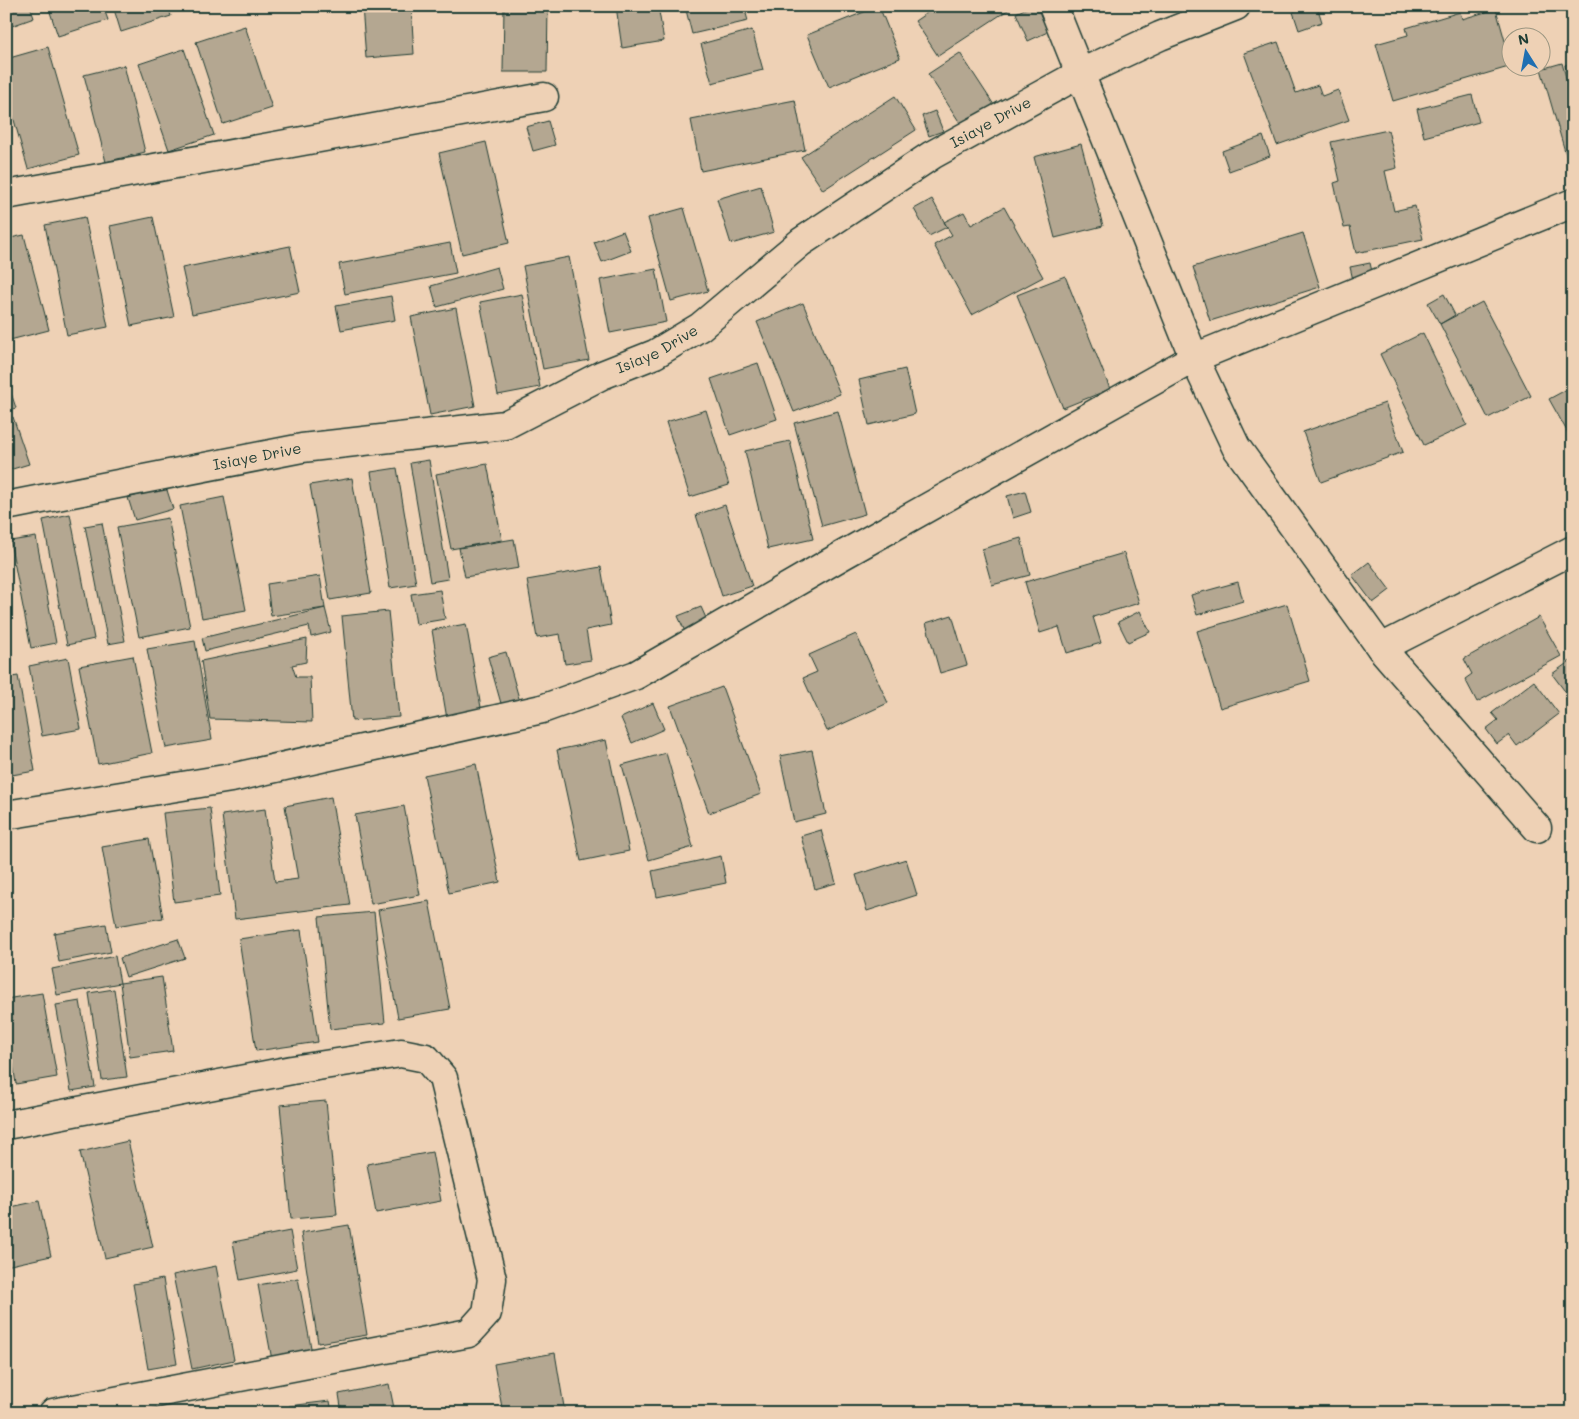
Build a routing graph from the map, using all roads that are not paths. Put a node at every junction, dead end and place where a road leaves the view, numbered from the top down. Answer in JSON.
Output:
{"nodes":[{"id":1,"x":1053,"y":6,"type":"edge"},
{"id":2,"x":1236,"y":6,"type":"edge"},
{"id":3,"x":1081,"y":73,"type":"junction"},
{"id":4,"x":544,"y":96,"type":"dead end"},
{"id":5,"x":6,"y":195,"type":"edge"},
{"id":6,"x":1573,"y":203,"type":"edge"},
{"id":7,"x":1194,"y":358,"type":"junction"},
{"id":8,"x":6,"y":506,"type":"edge"},
{"id":9,"x":1573,"y":550,"type":"edge"},
{"id":10,"x":1381,"y":648,"type":"junction"},
{"id":11,"x":6,"y":815,"type":"edge"},
{"id":12,"x":1536,"y":828,"type":"dead end"},
{"id":13,"x":6,"y":1125,"type":"edge"},
{"id":14,"x":52,"y":1413,"type":"edge"}],
"edges":[{"from":1,"to":3,"type":"street"},
{"from":2,"to":3,"type":"street","name":"Isiaye Drive"},
{"from":3,"to":7,"type":"street"},
{"from":3,"to":8,"type":"street","name":"Isiaye Drive"},
{"from":4,"to":5,"type":"street"},
{"from":6,"to":7,"type":"street"},
{"from":7,"to":10,"type":"street"},
{"from":7,"to":11,"type":"street"},
{"from":9,"to":10,"type":"street"},
{"from":10,"to":12,"type":"street"},
{"from":13,"to":14,"type":"street"}]}
